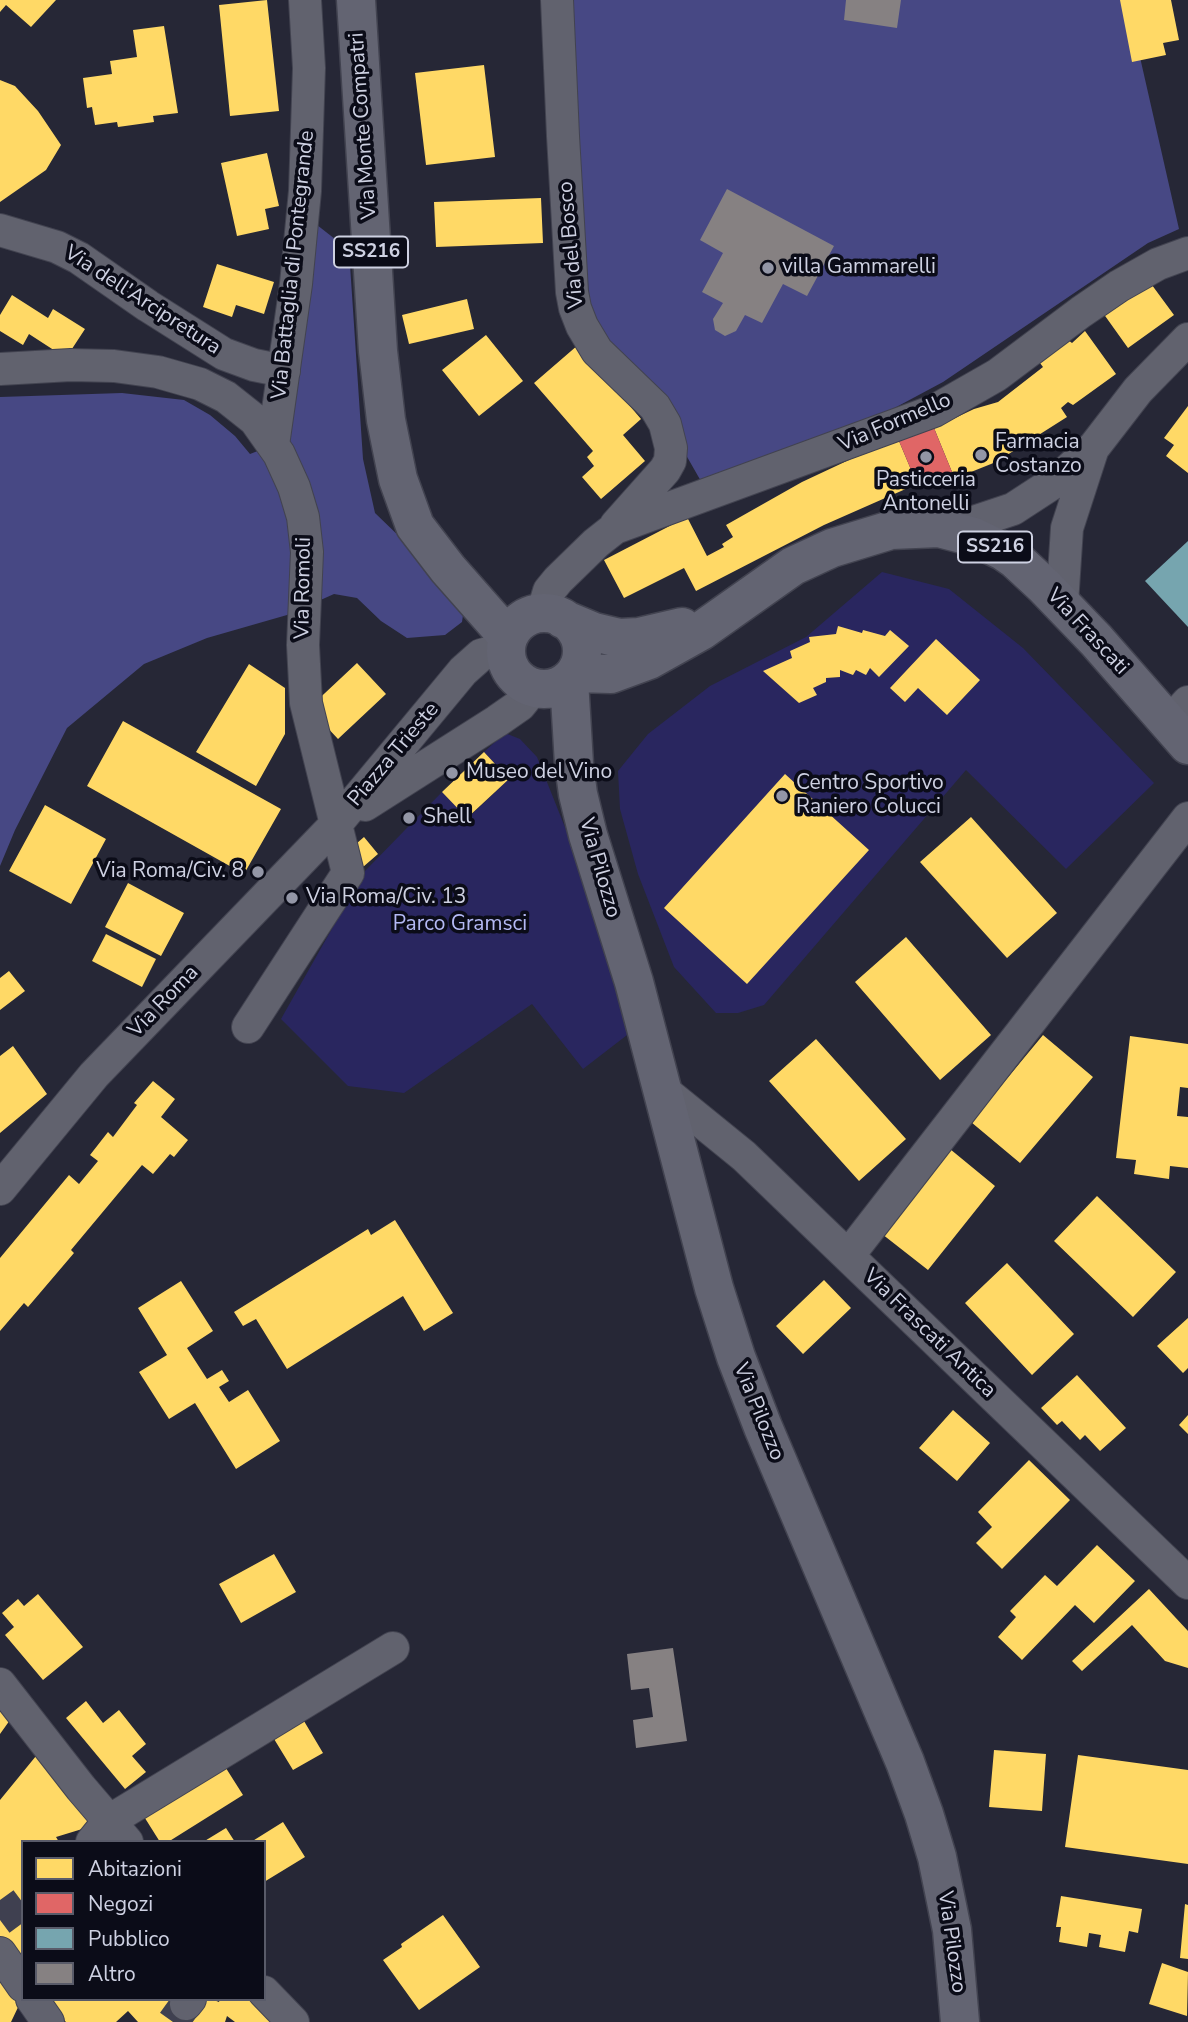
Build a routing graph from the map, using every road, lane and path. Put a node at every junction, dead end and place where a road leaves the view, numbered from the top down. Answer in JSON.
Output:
{"nodes":[{"id":1,"x":305,"y":0,"type":"edge"},
{"id":2,"x":356,"y":0,"type":"edge"},
{"id":3,"x":558,"y":0,"type":"edge"},
{"id":4,"x":0,"y":230,"type":"edge"},
{"id":5,"x":1188,"y":253,"type":"edge"},
{"id":6,"x":1188,"y":339,"type":"edge"},
{"id":7,"x":0,"y":369,"type":"edge"},
{"id":8,"x":284,"y":371,"type":"junction"},
{"id":9,"x":273,"y":445,"type":"junction"},
{"id":10,"x":1094,"y":447,"type":"junction"},
{"id":11,"x":405,"y":501,"type":"junction"},
{"id":12,"x":939,"y":528,"type":"junction"},
{"id":13,"x":612,"y":530,"type":"junction"},
{"id":14,"x":739,"y":603,"type":"junction"},
{"id":15,"x":1062,"y":604,"type":"junction"},
{"id":16,"x":550,"y":615,"type":"junction"},
{"id":17,"x":507,"y":643,"type":"junction"},
{"id":18,"x":555,"y":683,"type":"junction"},
{"id":19,"x":1182,"y":723,"type":"edge"},
{"id":20,"x":1188,"y":818,"type":"edge"},
{"id":21,"x":337,"y":823,"type":"junction"},
{"id":22,"x":248,"y":1027,"type":"dead end"},
{"id":23,"x":664,"y":1091,"type":"junction"},
{"id":24,"x":4,"y":1181,"type":"edge"},
{"id":25,"x":848,"y":1256,"type":"junction"},
{"id":26,"x":1188,"y":1583,"type":"edge"},
{"id":27,"x":393,"y":1648,"type":"dead end"},
{"id":28,"x":0,"y":1684,"type":"edge"},
{"id":29,"x":110,"y":1835,"type":"edge"},
{"id":30,"x":0,"y":1953,"type":"edge"},
{"id":31,"x":21,"y":1988,"type":"edge"},
{"id":32,"x":266,"y":1994,"type":"edge"},
{"id":33,"x":293,"y":2022,"type":"edge"},
{"id":34,"x":960,"y":2022,"type":"edge"}],
"edges":[{"from":1,"to":8,"type":"street","name":"Via Battaglia di Pontegrande"},
{"from":2,"to":11,"type":"main road","name":"Via Monte Compatri","number":"SS216"},
{"from":3,"to":13,"type":"street","name":"Via del Bosco"},
{"from":4,"to":8,"type":"street","name":"Via dell'Arcipretura"},
{"from":5,"to":13,"type":"street","name":"Via Formello"},
{"from":6,"to":10,"type":"street"},
{"from":7,"to":9,"type":"street","name":"Via Romoli"},
{"from":8,"to":9,"type":"street","name":"Via Battaglia di Pontegrande"},
{"from":9,"to":21,"type":"street","name":"Via Romoli"},
{"from":10,"to":12,"type":"street"},
{"from":10,"to":15,"type":"street"},
{"from":11,"to":16,"type":"main road","name":"Via Monte Compatri","number":"SS216"},
{"from":11,"to":17,"type":"main road","name":"Via Monte Compatri","number":"SS216"},
{"from":12,"to":14,"type":"main road","name":"Via Frascati","number":"SS216"},
{"from":12,"to":15,"type":"main road","name":"Via Frascati","number":"SS216"},
{"from":13,"to":16,"type":"street"},
{"from":14,"to":16,"type":"main road","name":"Via Frascati","number":"SS216"},
{"from":14,"to":18,"type":"main road","name":"Via Frascati","number":"SS216"},
{"from":15,"to":19,"type":"main road","name":"Via Frascati","number":"SS216"},
{"from":16,"to":17,"type":"main road"},
{"from":16,"to":18,"type":"main road"},
{"from":17,"to":18,"type":"main road"},
{"from":17,"to":21,"type":"street","name":"Piazza Trieste"},
{"from":18,"to":21,"type":"street","name":"Piazza Trieste"},
{"from":18,"to":23,"type":"main road","name":"Via Pilozzo"},
{"from":20,"to":25,"type":"street"},
{"from":21,"to":22,"type":"street","name":"Via Romoli"},
{"from":21,"to":24,"type":"street","name":"Via Roma"},
{"from":23,"to":25,"type":"street","name":"Via Frascati Antica"},
{"from":23,"to":34,"type":"main road","name":"Via Pilozzo"},
{"from":25,"to":26,"type":"street","name":"Via Frascati Antica"},
{"from":27,"to":29,"type":"street"},
{"from":28,"to":29,"type":"street"},
{"from":30,"to":31,"type":"street"},
{"from":32,"to":33,"type":"street"}]}
